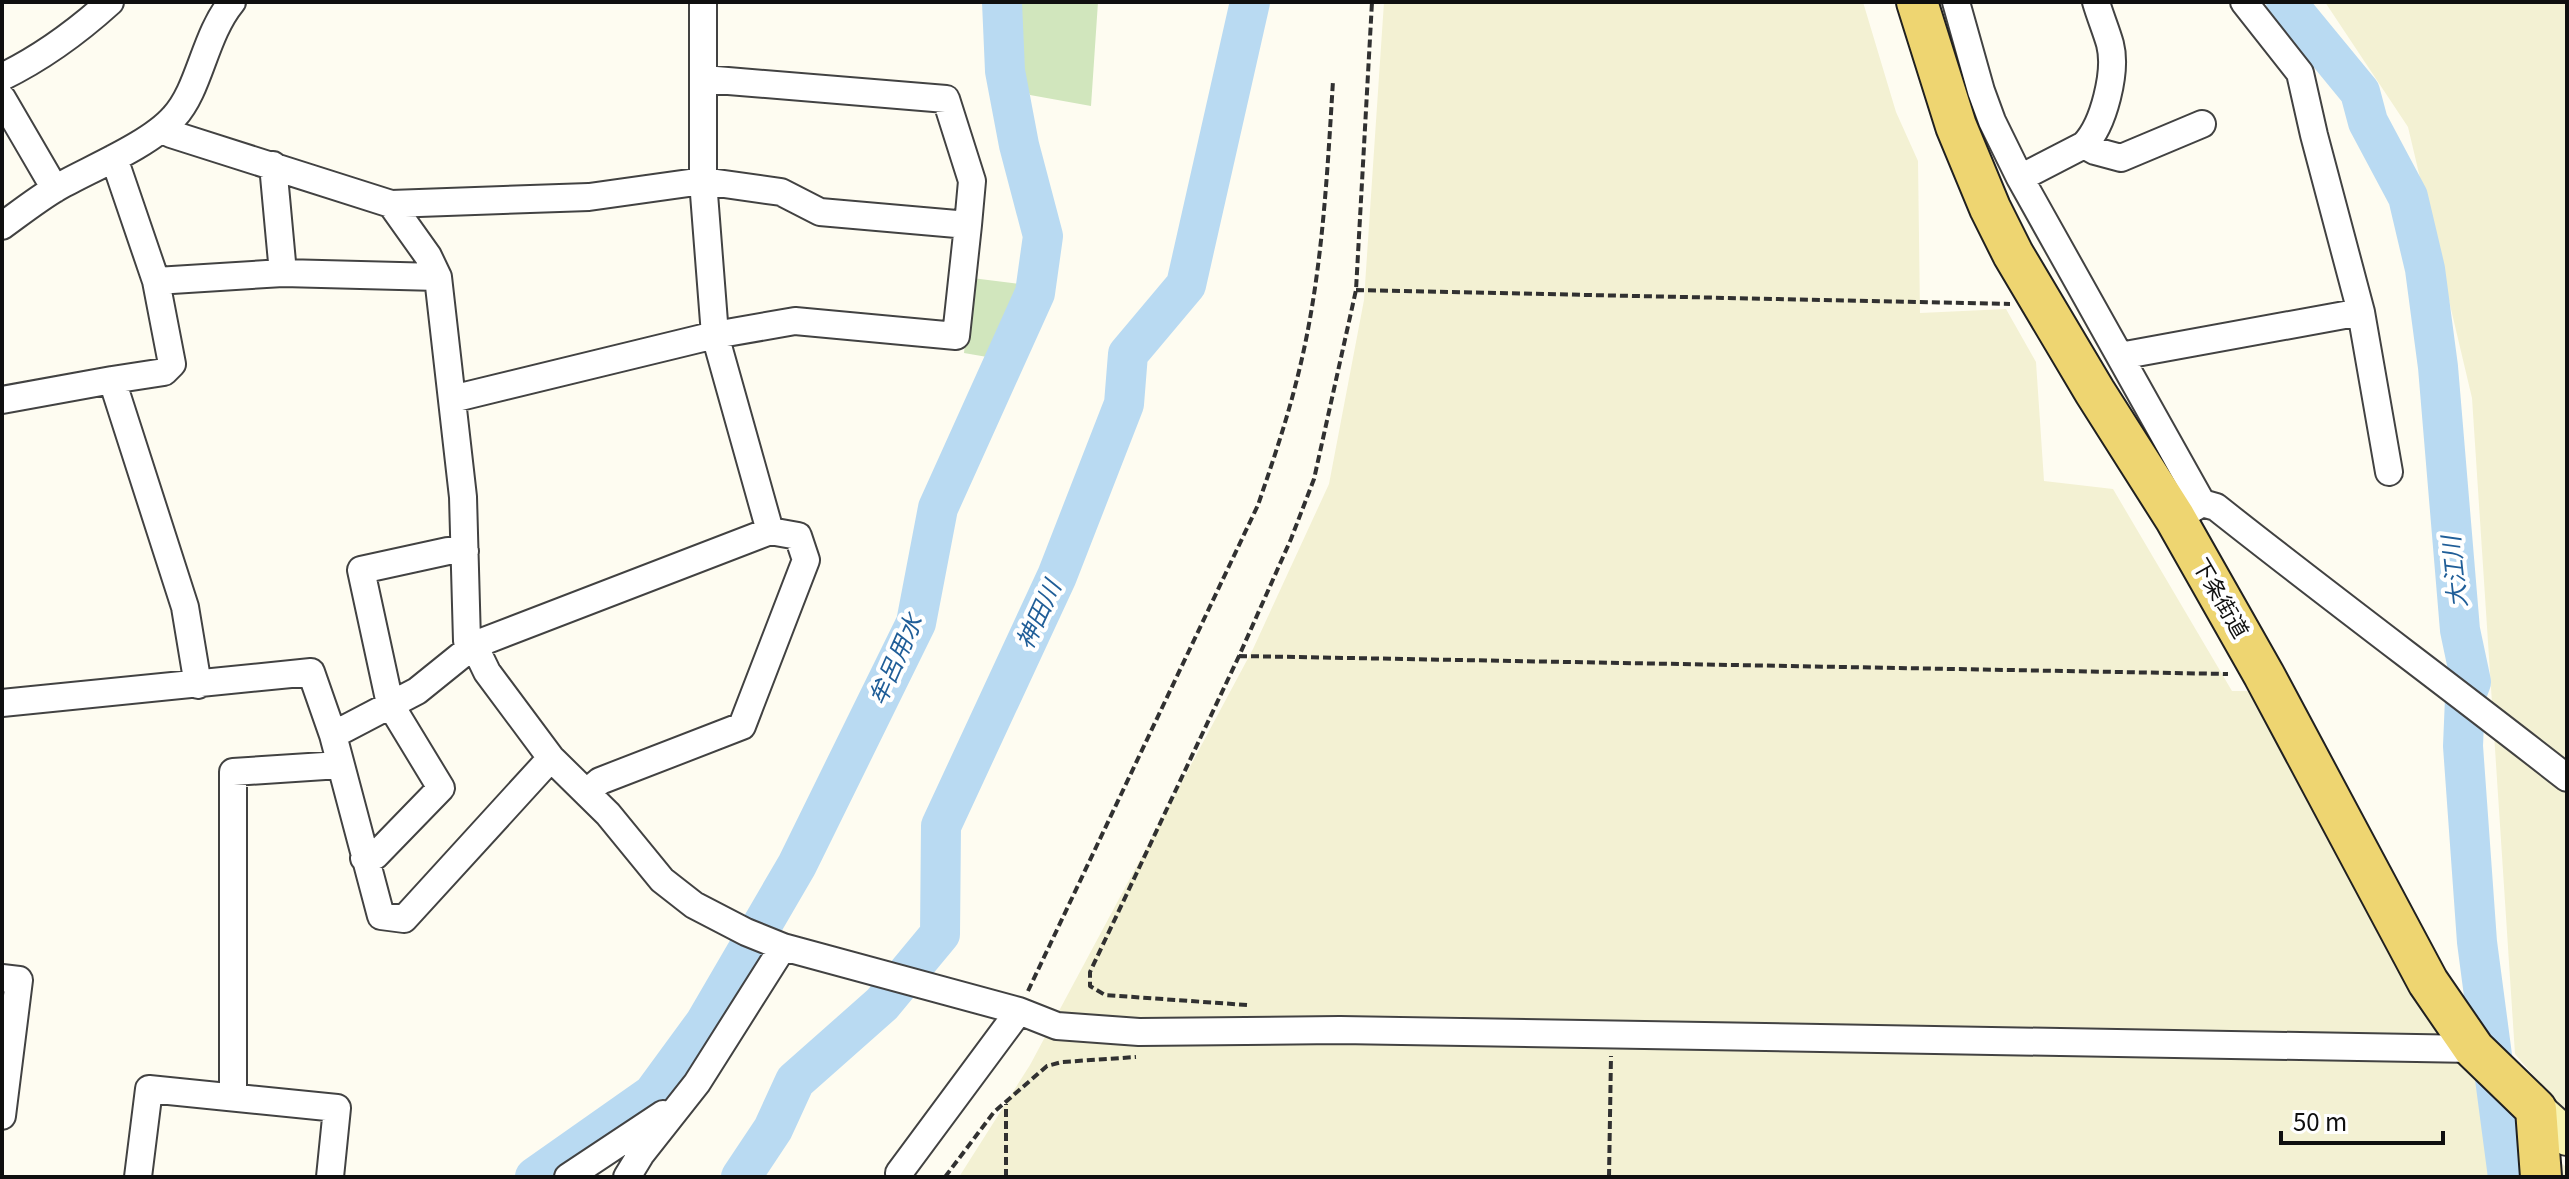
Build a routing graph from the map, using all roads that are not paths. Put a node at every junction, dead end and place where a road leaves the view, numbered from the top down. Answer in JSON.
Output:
{"nodes":[{"id":1,"x":110,"y":2,"type":"edge"},
{"id":2,"x":232,"y":2,"type":"edge"},
{"id":3,"x":703,"y":2,"type":"edge"},
{"id":4,"x":1917,"y":2,"type":"edge"},
{"id":5,"x":1956,"y":2,"type":"edge"},
{"id":6,"x":2096,"y":2,"type":"edge"},
{"id":7,"x":2244,"y":2,"type":"edge"},
{"id":8,"x":2,"y":77,"type":"edge"},
{"id":9,"x":704,"y":79,"type":"junction"},
{"id":10,"x":2,"y":98,"type":"edge"},
{"id":11,"x":2202,"y":124,"type":"dead end"},
{"id":12,"x":164,"y":127,"type":"junction"},
{"id":13,"x":2084,"y":145,"type":"junction"},
{"id":14,"x":114,"y":158,"type":"junction"},
{"id":15,"x":273,"y":165,"type":"junction"},
{"id":16,"x":2020,"y":178,"type":"junction"},
{"id":17,"x":703,"y":181,"type":"junction"},
{"id":18,"x":55,"y":189,"type":"junction"},
{"id":19,"x":391,"y":204,"type":"junction"},
{"id":20,"x":968,"y":225,"type":"junction"},
{"id":21,"x":2,"y":226,"type":"edge"},
{"id":22,"x":283,"y":273,"type":"junction"},
{"id":23,"x":438,"y":277,"type":"junction"},
{"id":24,"x":156,"y":281,"type":"junction"},
{"id":25,"x":2361,"y":312,"type":"junction"},
{"id":26,"x":715,"y":335,"type":"junction"},
{"id":27,"x":2125,"y":364,"type":"junction"},
{"id":28,"x":112,"y":380,"type":"junction"},
{"id":29,"x":2095,"y":392,"type":"junction"},
{"id":30,"x":452,"y":399,"type":"junction"},
{"id":31,"x":2,"y":400,"type":"edge"},
{"id":32,"x":2389,"y":472,"type":"dead end"},
{"id":33,"x":2189,"y":511,"type":"junction"},
{"id":34,"x":770,"y":531,"type":"junction"},
{"id":35,"x":465,"y":551,"type":"junction"},
{"id":36,"x":474,"y":645,"type":"junction"},
{"id":37,"x":198,"y":685,"type":"junction"},
{"id":38,"x":2,"y":703,"type":"edge"},
{"id":39,"x":390,"y":704,"type":"junction"},
{"id":40,"x":333,"y":735,"type":"junction"},
{"id":41,"x":551,"y":758,"type":"junction"},
{"id":42,"x":340,"y":765,"type":"junction"},
{"id":43,"x":2567,"y":778,"type":"edge"},
{"id":44,"x":587,"y":792,"type":"junction"},
{"id":45,"x":364,"y":858,"type":"junction"},
{"id":46,"x":779,"y":945,"type":"junction"},
{"id":47,"x":2,"y":978,"type":"edge"},
{"id":48,"x":1013,"y":1010,"type":"junction"},
{"id":49,"x":2478,"y":1053,"type":"junction"},
{"id":50,"x":4,"y":1078,"type":"edge"},
{"id":51,"x":233,"y":1097,"type":"junction"},
{"id":52,"x":2527,"y":1101,"type":"junction"},
{"id":53,"x":677,"y":1108,"type":"junction"},
{"id":54,"x":2,"y":1116,"type":"edge"},
{"id":55,"x":2567,"y":1137,"type":"edge"},
{"id":56,"x":899,"y":1173,"type":"dead end"},
{"id":57,"x":138,"y":1177,"type":"edge"},
{"id":58,"x":330,"y":1177,"type":"edge"},
{"id":59,"x":568,"y":1177,"type":"edge"},
{"id":60,"x":627,"y":1177,"type":"edge"},
{"id":61,"x":2541,"y":1177,"type":"edge"}],
"edges":[{"from":1,"to":8,"type":"street"},
{"from":2,"to":12,"type":"street"},
{"from":3,"to":9,"type":"street"},
{"from":4,"to":29,"type":"main road","name":"下条街道"},
{"from":5,"to":16,"type":"street"},
{"from":6,"to":13,"type":"street"},
{"from":7,"to":25,"type":"street"},
{"from":9,"to":17,"type":"street"},
{"from":9,"to":20,"type":"street"},
{"from":10,"to":18,"type":"street"},
{"from":11,"to":13,"type":"street"},
{"from":12,"to":14,"type":"street"},
{"from":12,"to":15,"type":"street"},
{"from":13,"to":16,"type":"street"},
{"from":14,"to":18,"type":"street"},
{"from":14,"to":24,"type":"street"},
{"from":15,"to":19,"type":"street"},
{"from":15,"to":22,"type":"street"},
{"from":16,"to":27,"type":"street"},
{"from":17,"to":19,"type":"street"},
{"from":17,"to":20,"type":"street"},
{"from":17,"to":26,"type":"street"},
{"from":18,"to":21,"type":"street"},
{"from":19,"to":23,"type":"street"},
{"from":20,"to":26,"type":"street"},
{"from":22,"to":23,"type":"street"},
{"from":22,"to":24,"type":"street"},
{"from":23,"to":30,"type":"street"},
{"from":24,"to":28,"type":"street"},
{"from":25,"to":27,"type":"street"},
{"from":25,"to":32,"type":"street"},
{"from":26,"to":30,"type":"street"},
{"from":26,"to":34,"type":"street"},
{"from":27,"to":29,"type":"street"},
{"from":27,"to":33,"type":"street"},
{"from":28,"to":31,"type":"street"},
{"from":28,"to":37,"type":"street"},
{"from":29,"to":33,"type":"main road","name":"下条街道"},
{"from":30,"to":35,"type":"street"},
{"from":33,"to":43,"type":"street"},
{"from":33,"to":49,"type":"main road","name":"下条街道"},
{"from":34,"to":36,"type":"street"},
{"from":34,"to":44,"type":"street"},
{"from":35,"to":36,"type":"street"},
{"from":35,"to":39,"type":"street"},
{"from":36,"to":39,"type":"street"},
{"from":36,"to":41,"type":"street"},
{"from":37,"to":38,"type":"street"},
{"from":37,"to":40,"type":"street"},
{"from":39,"to":40,"type":"street"},
{"from":39,"to":45,"type":"street"},
{"from":40,"to":42,"type":"street"},
{"from":41,"to":44,"type":"street"},
{"from":41,"to":45,"type":"street"},
{"from":42,"to":45,"type":"street"},
{"from":42,"to":51,"type":"street"},
{"from":44,"to":46,"type":"street"},
{"from":46,"to":48,"type":"street"},
{"from":46,"to":53,"type":"street"},
{"from":47,"to":50,"type":"street"},
{"from":48,"to":49,"type":"street"},
{"from":48,"to":56,"type":"street"},
{"from":49,"to":52,"type":"main road","name":"下条街道"},
{"from":50,"to":54,"type":"street"},
{"from":51,"to":57,"type":"street"},
{"from":51,"to":58,"type":"street"},
{"from":52,"to":55,"type":"main road"},
{"from":52,"to":61,"type":"main road"},
{"from":53,"to":59,"type":"street"},
{"from":53,"to":60,"type":"street"}]}
